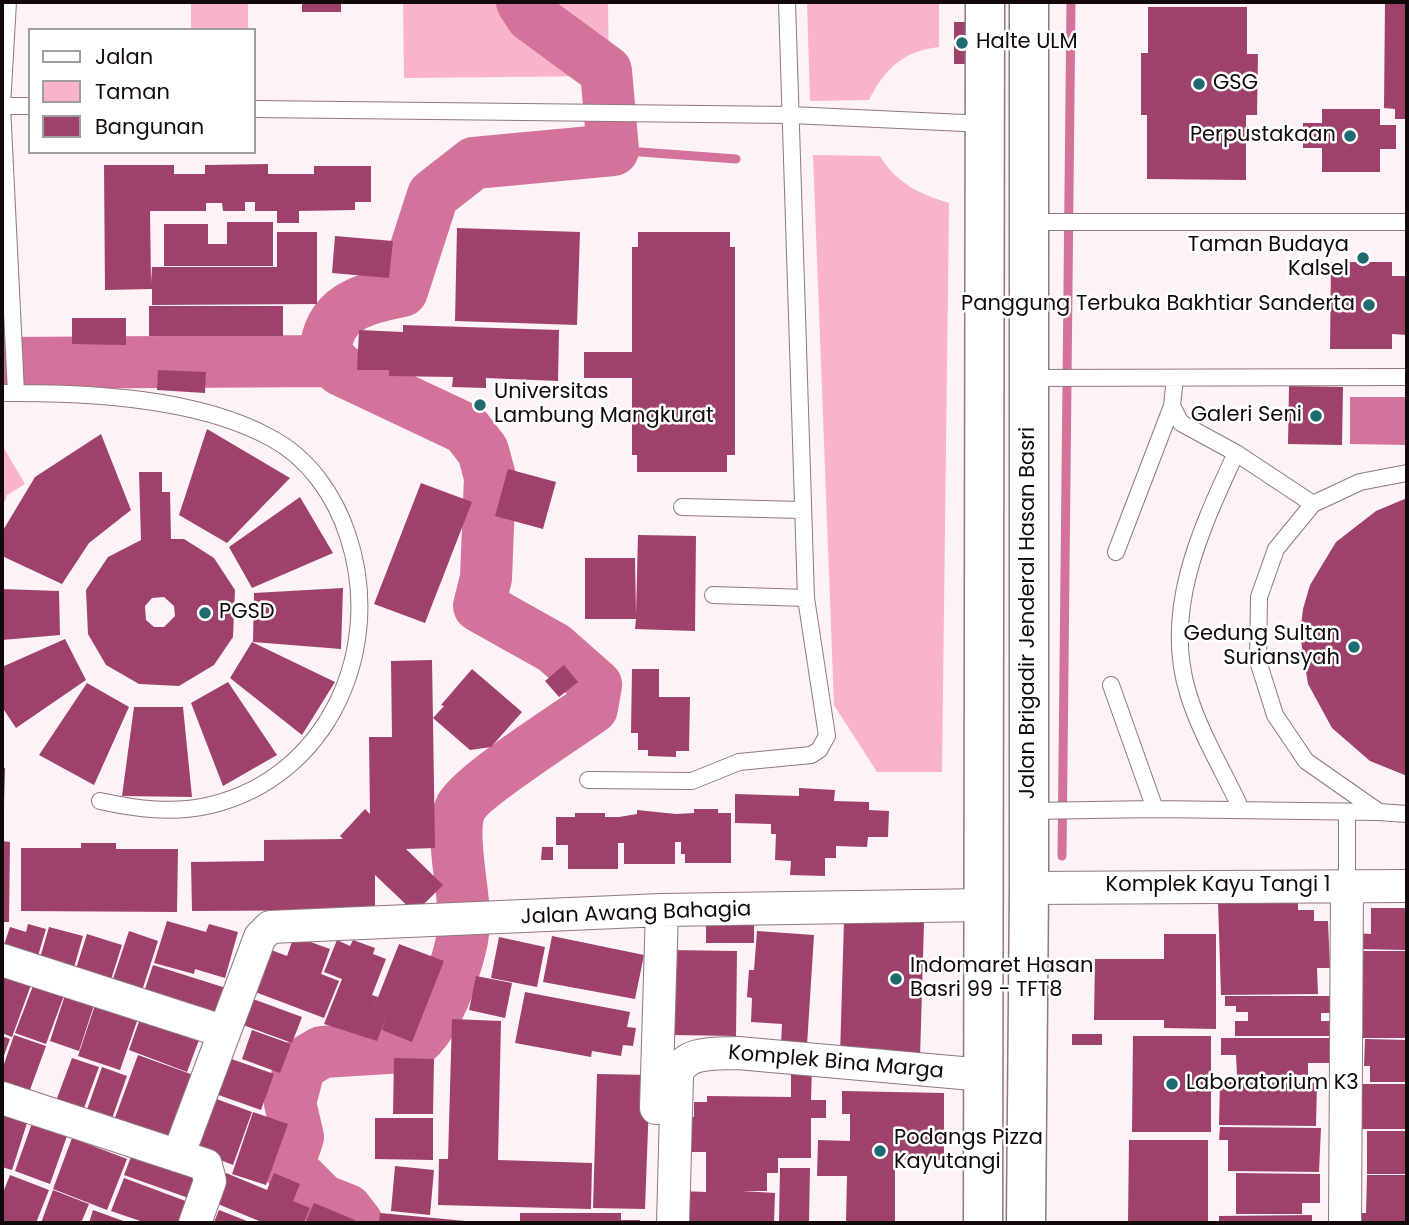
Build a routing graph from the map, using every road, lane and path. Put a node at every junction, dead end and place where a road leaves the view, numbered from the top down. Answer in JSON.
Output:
{"nodes":[{"id":1,"x":8,"y":2,"type":"edge"},
{"id":2,"x":787,"y":2,"type":"edge"},
{"id":3,"x":985,"y":2,"type":"edge"},
{"id":4,"x":1029,"y":2,"type":"edge"},
{"id":5,"x":2,"y":106,"type":"edge"},
{"id":6,"x":28,"y":106,"type":"edge"},
{"id":7,"x":256,"y":109,"type":"edge"},
{"id":8,"x":791,"y":115,"type":"junction"},
{"id":9,"x":986,"y":124,"type":"junction"},
{"id":10,"x":1043,"y":222,"type":"junction"},
{"id":11,"x":1407,"y":222,"type":"edge"},
{"id":12,"x":1407,"y":377,"type":"edge"},
{"id":13,"x":1042,"y":378,"type":"junction"},
{"id":14,"x":1175,"y":378,"type":"junction"},
{"id":15,"x":9,"y":393,"type":"edge"},
{"id":16,"x":1172,"y":406,"type":"junction"},
{"id":17,"x":1236,"y":453,"type":"junction"},
{"id":18,"x":1407,"y":472,"type":"edge"},
{"id":19,"x":1314,"y":504,"type":"junction"},
{"id":20,"x":682,"y":507,"type":"dead end"},
{"id":21,"x":802,"y":510,"type":"junction"},
{"id":22,"x":1116,"y":552,"type":"dead end"},
{"id":23,"x":713,"y":595,"type":"dead end"},
{"id":24,"x":806,"y":598,"type":"junction"},
{"id":25,"x":1111,"y":685,"type":"dead end"},
{"id":26,"x":588,"y":780,"type":"dead end"},
{"id":27,"x":100,"y":801,"type":"dead end"},
{"id":28,"x":1154,"y":808,"type":"junction"},
{"id":29,"x":1241,"y":810,"type":"junction"},
{"id":30,"x":1050,"y":811,"type":"junction"},
{"id":31,"x":1380,"y":812,"type":"junction"},
{"id":32,"x":1347,"y":813,"type":"junction"},
{"id":33,"x":1407,"y":814,"type":"edge"},
{"id":34,"x":1347,"y":886,"type":"junction"},
{"id":35,"x":1407,"y":886,"type":"edge"},
{"id":36,"x":1029,"y":888,"type":"junction"},
{"id":37,"x":985,"y":905,"type":"junction"},
{"id":38,"x":662,"y":910,"type":"junction"},
{"id":39,"x":2,"y":960,"type":"edge"},
{"id":40,"x":222,"y":1031,"type":"junction"},
{"id":41,"x":984,"y":1075,"type":"junction"},
{"id":42,"x":2,"y":1098,"type":"edge"},
{"id":43,"x":178,"y":1156,"type":"junction"},
{"id":44,"x":195,"y":1223,"type":"edge"},
{"id":45,"x":652,"y":1223,"type":"edge"},
{"id":46,"x":673,"y":1223,"type":"edge"},
{"id":47,"x":983,"y":1223,"type":"edge"},
{"id":48,"x":1026,"y":1223,"type":"edge"},
{"id":49,"x":1345,"y":1223,"type":"edge"}],
"edges":[{"from":1,"to":5,"type":"lane"},
{"from":2,"to":8,"type":"lane"},
{"from":3,"to":9,"type":"highway","name":"Jalan Brigadir Jenderal Hasan Basri"},
{"from":4,"to":10,"type":"highway","name":"Jalan Brigadir Jenderal Hasan Basri"},
{"from":5,"to":6,"type":"lane"},
{"from":5,"to":15,"type":"lane"},
{"from":7,"to":8,"type":"lane"},
{"from":8,"to":9,"type":"lane"},
{"from":8,"to":21,"type":"lane"},
{"from":9,"to":37,"type":"highway","name":"Jalan Brigadir Jenderal Hasan Basri"},
{"from":10,"to":11,"type":"lane"},
{"from":10,"to":13,"type":"highway","name":"Jalan Brigadir Jenderal Hasan Basri"},
{"from":12,"to":14,"type":"lane"},
{"from":13,"to":14,"type":"lane"},
{"from":13,"to":30,"type":"highway","name":"Jalan Brigadir Jenderal Hasan Basri"},
{"from":14,"to":16,"type":"lane"},
{"from":15,"to":27,"type":"lane"},
{"from":16,"to":17,"type":"lane"},
{"from":16,"to":22,"type":"lane"},
{"from":17,"to":19,"type":"lane"},
{"from":17,"to":29,"type":"lane"},
{"from":18,"to":19,"type":"lane"},
{"from":19,"to":31,"type":"lane"},
{"from":20,"to":21,"type":"lane"},
{"from":21,"to":24,"type":"lane"},
{"from":23,"to":24,"type":"lane"},
{"from":24,"to":26,"type":"lane"},
{"from":25,"to":28,"type":"lane"},
{"from":28,"to":29,"type":"lane"},
{"from":28,"to":30,"type":"lane"},
{"from":29,"to":32,"type":"lane"},
{"from":30,"to":36,"type":"highway","name":"Jalan Brigadir Jenderal Hasan Basri"},
{"from":31,"to":32,"type":"lane"},
{"from":31,"to":33,"type":"lane"},
{"from":32,"to":34,"type":"lane"},
{"from":34,"to":35,"type":"street","name":"Komplek Kayu Tangi 1"},
{"from":34,"to":36,"type":"street","name":"Komplek Kayu Tangi 1"},
{"from":34,"to":49,"type":"street"},
{"from":36,"to":48,"type":"highway","name":"Jalan Brigadir Jenderal Hasan Basri"},
{"from":37,"to":38,"type":"street","name":"Jalan Awang Bahagia"},
{"from":37,"to":41,"type":"highway","name":"Jalan Brigadir Jenderal Hasan Basri"},
{"from":38,"to":40,"type":"street","name":"Jalan Awang Bahagia"},
{"from":38,"to":45,"type":"street"},
{"from":39,"to":40,"type":"street"},
{"from":40,"to":43,"type":"street"},
{"from":41,"to":46,"type":"street","name":"Komplek Bina Marga"},
{"from":41,"to":47,"type":"highway","name":"Jalan Brigadir Jenderal Hasan Basri"},
{"from":42,"to":43,"type":"street"},
{"from":43,"to":44,"type":"street"}]}
